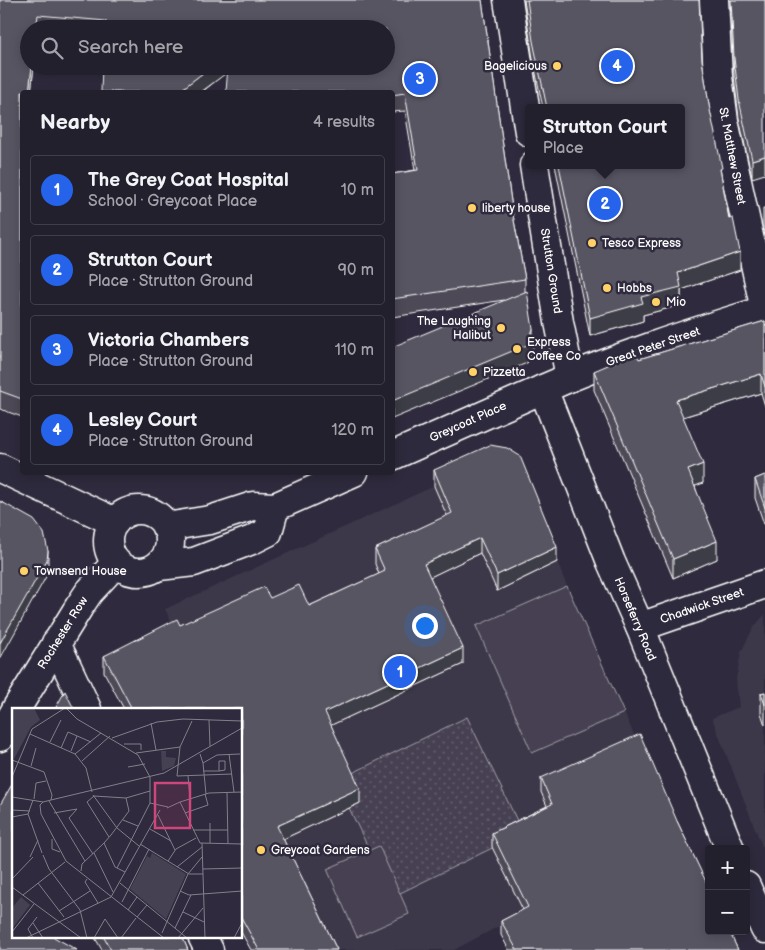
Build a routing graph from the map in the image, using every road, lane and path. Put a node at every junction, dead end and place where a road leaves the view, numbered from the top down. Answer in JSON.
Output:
{"nodes":[{"id":1,"x":508,"y":0,"type":"edge"},
{"id":2,"x":714,"y":0,"type":"edge"},
{"id":3,"x":525,"y":107,"type":"edge"},
{"id":4,"x":535,"y":169,"type":"edge"},
{"id":5,"x":765,"y":310,"type":"edge"},
{"id":6,"x":570,"y":377,"type":"junction"},
{"id":7,"x":543,"y":389,"type":"junction"},
{"id":8,"x":395,"y":455,"type":"edge"},
{"id":9,"x":0,"y":468,"type":"edge"},
{"id":10,"x":340,"y":475,"type":"edge"},
{"id":11,"x":309,"y":482,"type":"edge"},
{"id":12,"x":275,"y":507,"type":"junction"},
{"id":13,"x":115,"y":522,"type":"junction"},
{"id":14,"x":166,"y":527,"type":"junction"},
{"id":15,"x":116,"y":563,"type":"junction"},
{"id":16,"x":159,"y":566,"type":"junction"},
{"id":17,"x":765,"y":584,"type":"edge"},
{"id":18,"x":640,"y":627,"type":"junction"},
{"id":19,"x":56,"y":642,"type":"junction"},
{"id":20,"x":17,"y":708,"type":"edge"},
{"id":21,"x":87,"y":708,"type":"edge"},
{"id":22,"x":12,"y":716,"type":"edge"},
{"id":23,"x":0,"y":737,"type":"edge"},
{"id":24,"x":728,"y":845,"type":"edge"},
{"id":25,"x":748,"y":890,"type":"edge"},
{"id":26,"x":765,"y":929,"type":"edge"},
{"id":27,"x":203,"y":938,"type":"edge"},
{"id":28,"x":209,"y":950,"type":"edge"}],
"edges":[{"from":1,"to":3,"type":"main road"},
{"from":2,"to":5,"type":"main road","name":"St. Matthew Street"},
{"from":4,"to":6,"type":"main road","name":"Strutton Ground"},
{"from":5,"to":6,"type":"main road","name":"Great Peter Street"},
{"from":6,"to":7,"type":"main road","name":"Great Peter Street"},
{"from":7,"to":8,"type":"main road","name":"Greycoat Place"},
{"from":7,"to":18,"type":"main road","name":"Horseferry Road"},
{"from":9,"to":13,"type":"main road"},
{"from":10,"to":11,"type":"main road"},
{"from":11,"to":12,"type":"main road"},
{"from":12,"to":14,"type":"main road"},
{"from":12,"to":16,"type":"main road"},
{"from":13,"to":14,"type":"main road"},
{"from":13,"to":15,"type":"main road"},
{"from":14,"to":16,"type":"main road"},
{"from":15,"to":16,"type":"main road"},
{"from":15,"to":19,"type":"main road","name":"Rochester Row"},
{"from":17,"to":18,"type":"main road","name":"Chadwick Street"},
{"from":18,"to":24,"type":"main road","name":"Horseferry Road"},
{"from":19,"to":20,"type":"main road","name":"Rochester Row"},
{"from":19,"to":21,"type":"main road"},
{"from":22,"to":23,"type":"main road"},
{"from":25,"to":26,"type":"main road"},
{"from":27,"to":28,"type":"main road"}]}
